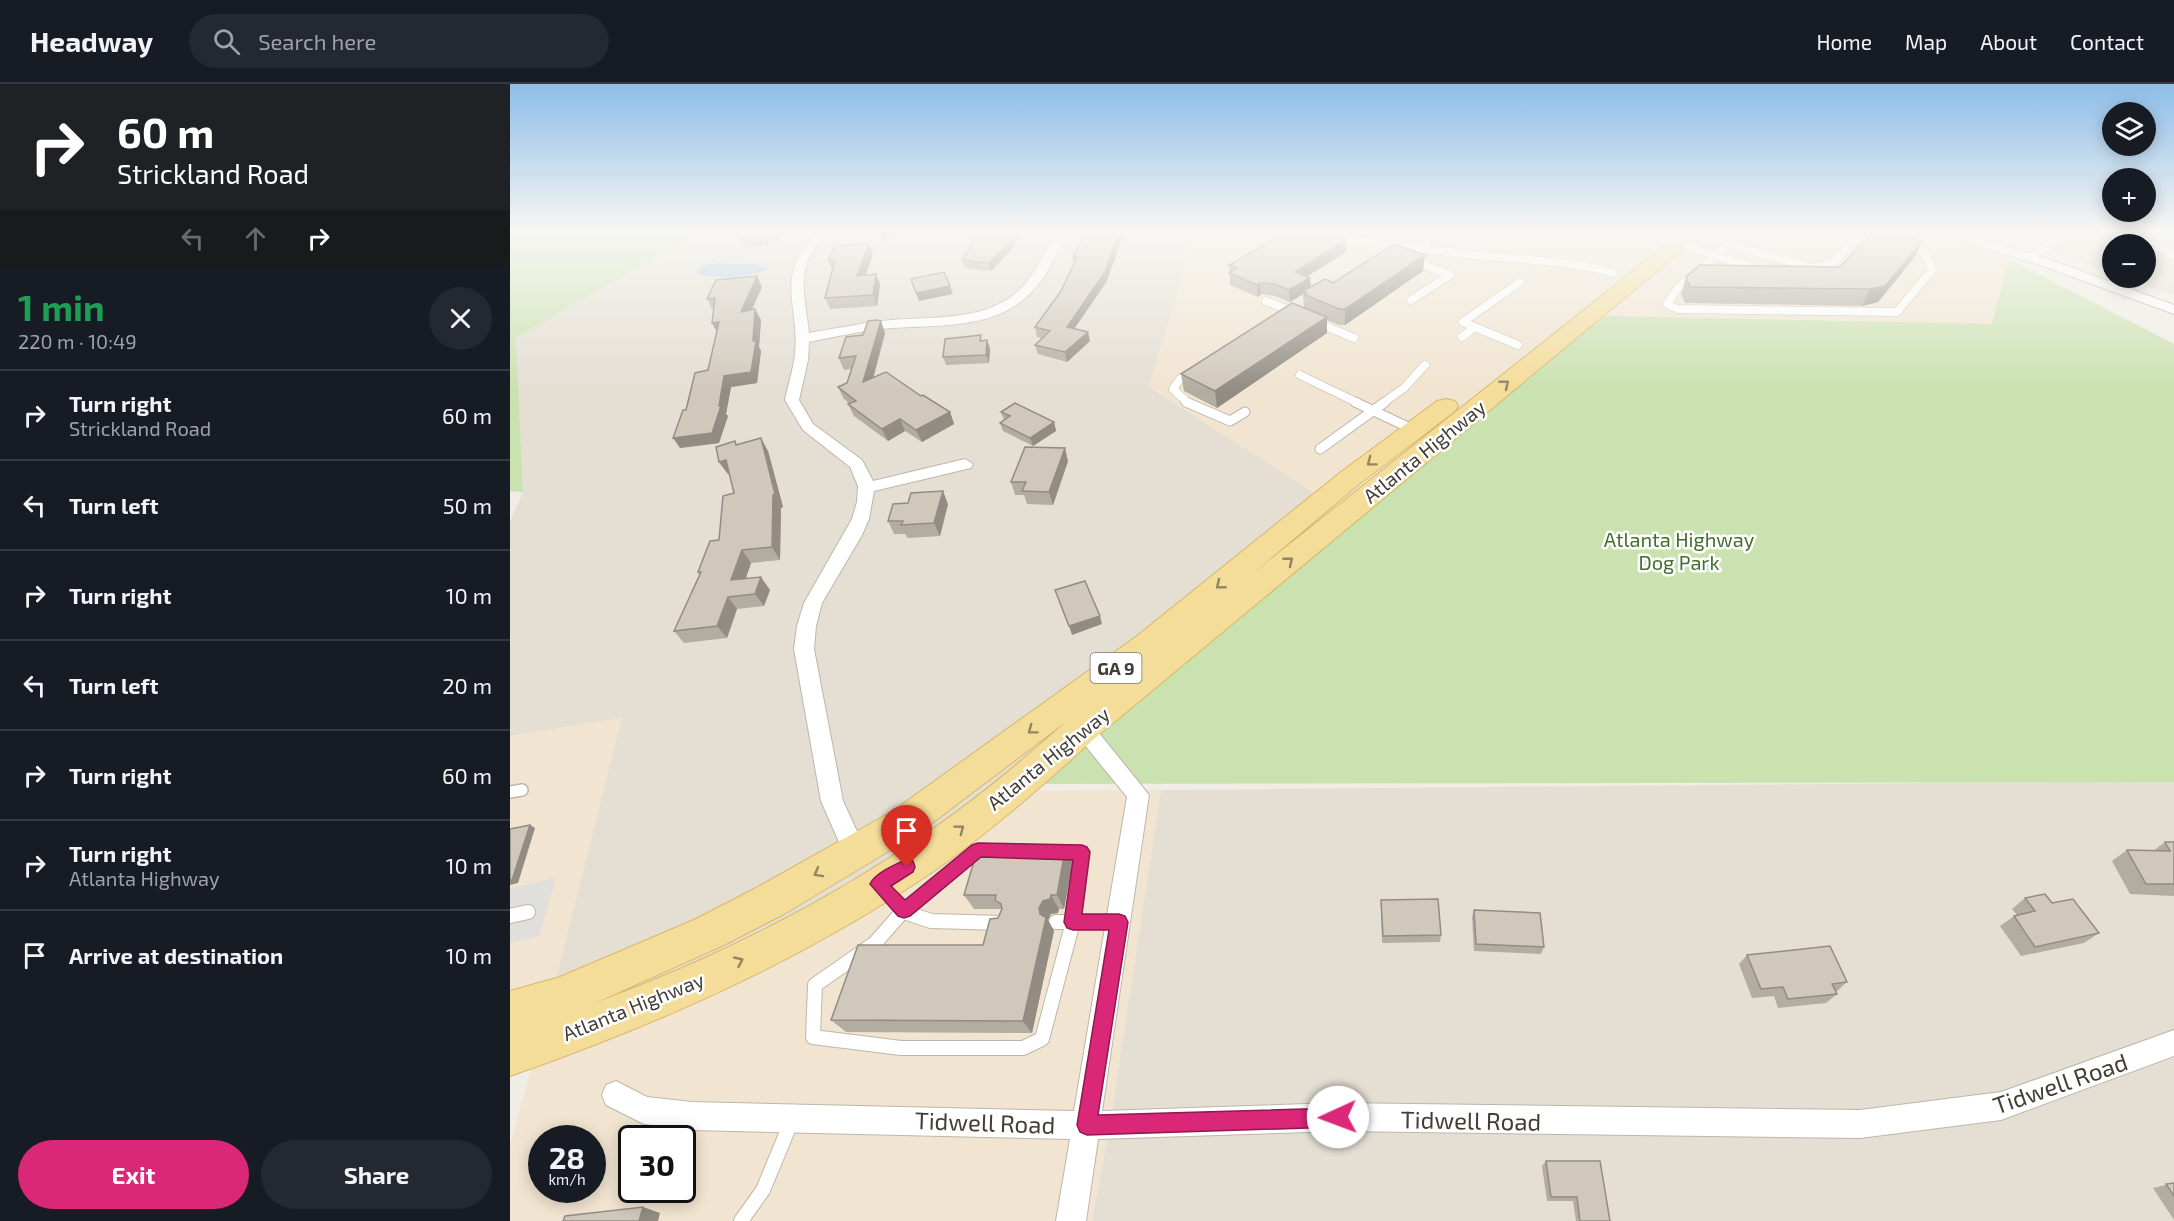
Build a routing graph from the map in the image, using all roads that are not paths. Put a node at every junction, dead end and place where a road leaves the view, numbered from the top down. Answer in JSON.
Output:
{"nodes":[{"id":1,"x":795,"y":285,"type":"edge"},
{"id":2,"x":1029,"y":285,"type":"edge"},
{"id":3,"x":1434,"y":285,"type":"edge"},
{"id":4,"x":1516,"y":285,"type":"edge"},
{"id":5,"x":1597,"y":285,"type":"edge"},
{"id":6,"x":1613,"y":285,"type":"edge"},
{"id":7,"x":1681,"y":285,"type":"edge"},
{"id":8,"x":1919,"y":285,"type":"edge"},
{"id":9,"x":2106,"y":285,"type":"edge"},
{"id":10,"x":1411,"y":300,"type":"dead end"},
{"id":11,"x":1266,"y":301,"type":"dead end"},
{"id":12,"x":1293,"y":309,"type":"junction"},
{"id":13,"x":2174,"y":310,"type":"edge"},
{"id":14,"x":1283,"y":318,"type":"edge"},
{"id":15,"x":1475,"y":327,"type":"junction"},
{"id":16,"x":1462,"y":337,"type":"dead end"},
{"id":17,"x":1354,"y":338,"type":"dead end"},
{"id":18,"x":801,"y":339,"type":"junction"},
{"id":19,"x":1518,"y":345,"type":"junction"},
{"id":20,"x":1425,"y":364,"type":"dead end"},
{"id":21,"x":1201,"y":367,"type":"edge"},
{"id":22,"x":1300,"y":375,"type":"dead end"},
{"id":23,"x":1375,"y":411,"type":"junction"},
{"id":24,"x":1245,"y":412,"type":"dead end"},
{"id":25,"x":1414,"y":430,"type":"junction"},
{"id":26,"x":1320,"y":449,"type":"dead end"},
{"id":27,"x":965,"y":464,"type":"dead end"},
{"id":28,"x":866,"y":488,"type":"junction"},
{"id":29,"x":1071,"y":719,"type":"junction"},
{"id":30,"x":854,"y":851,"type":"junction"},
{"id":31,"x":879,"y":884,"type":"junction"},
{"id":32,"x":904,"y":910,"type":"junction"},
{"id":33,"x":528,"y":912,"type":"dead end"},
{"id":34,"x":510,"y":916,"type":"edge"},
{"id":35,"x":1056,"y":922,"type":"dead end"},
{"id":36,"x":1073,"y":922,"type":"junction"},
{"id":37,"x":1119,"y":922,"type":"junction"},
{"id":38,"x":1002,"y":923,"type":"edge"},
{"id":39,"x":510,"y":1012,"type":"edge"},
{"id":40,"x":2174,"y":1043,"type":"edge"},
{"id":41,"x":510,"y":1054,"type":"edge"},
{"id":42,"x":616,"y":1095,"type":"dead end"},
{"id":43,"x":793,"y":1117,"type":"junction"},
{"id":44,"x":1087,"y":1125,"type":"junction"},
{"id":45,"x":741,"y":1221,"type":"edge"},
{"id":46,"x":1071,"y":1221,"type":"edge"}],
"edges":[{"from":1,"to":18,"type":"street"},
{"from":2,"to":18,"type":"street"},
{"from":3,"to":10,"type":"lane"},
{"from":4,"to":15,"type":"lane"},
{"from":5,"to":19,"type":"main road","name":"Atlanta Highway","number":"GA 9"},
{"from":29,"to":6,"type":"main road","name":"Atlanta Highway","number":"GA 9","one_way":true},
{"from":7,"to":8,"type":"lane"},
{"from":9,"to":13,"type":"street"},
{"from":11,"to":12,"type":"lane"},
{"from":12,"to":14,"type":"lane"},
{"from":12,"to":17,"type":"lane"},
{"from":15,"to":16,"type":"lane"},
{"from":15,"to":19,"type":"lane"},
{"from":18,"to":28,"type":"street"},
{"from":19,"to":25,"type":"main road","name":"Atlanta Highway","number":"GA 9"},
{"from":20,"to":23,"type":"lane"},
{"from":21,"to":24,"type":"lane"},
{"from":22,"to":23,"type":"lane"},
{"from":23,"to":25,"type":"lane"},
{"from":23,"to":26,"type":"lane"},
{"from":25,"to":29,"type":"main road","name":"Atlanta Highway","number":"GA 9","one_way":true},
{"from":27,"to":28,"type":"street"},
{"from":28,"to":30,"type":"street"},
{"from":29,"to":30,"type":"main road","name":"Atlanta Highway","number":"GA 9","one_way":true},
{"from":31,"to":29,"type":"main road","name":"Atlanta Highway","number":"GA 9","one_way":true},
{"from":29,"to":37,"type":"street"},
{"from":30,"to":39,"type":"main road","name":"Atlanta Highway","number":"GA 9","one_way":true},
{"from":31,"to":32,"type":"lane"},
{"from":41,"to":31,"type":"main road","name":"Atlanta Highway","number":"GA 9","one_way":true},
{"from":32,"to":36,"type":"lane"},
{"from":32,"to":36,"type":"lane"},
{"from":32,"to":38,"type":"lane"},
{"from":33,"to":34,"type":"lane"},
{"from":35,"to":36,"type":"lane"},
{"from":36,"to":37,"type":"lane"},
{"from":37,"to":44,"type":"street"},
{"from":40,"to":44,"type":"street","name":"Tidwell Road"},
{"from":42,"to":43,"type":"street","name":"Tidwell Road"},
{"from":43,"to":44,"type":"street","name":"Tidwell Road"},
{"from":43,"to":45,"type":"lane"},
{"from":44,"to":46,"type":"street"}]}
